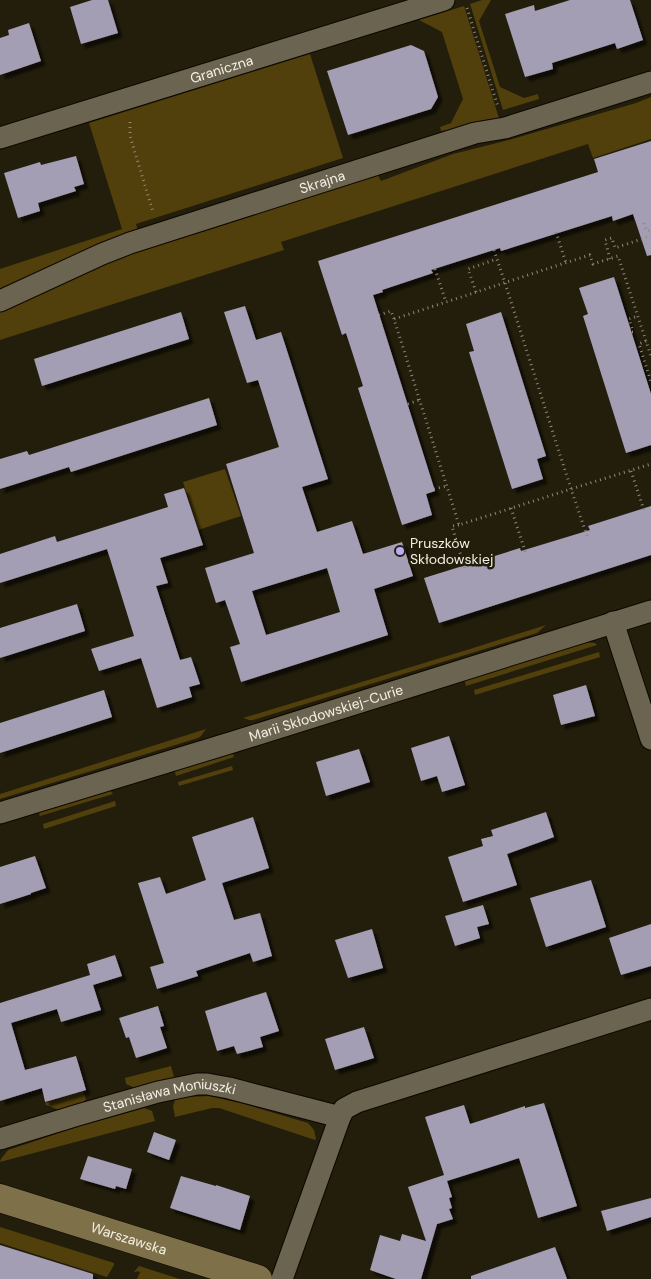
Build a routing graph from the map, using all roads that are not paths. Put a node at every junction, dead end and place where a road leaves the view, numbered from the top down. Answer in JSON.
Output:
{"nodes":[{"id":1,"x":444,"y":0,"type":"edge"},
{"id":2,"x":651,"y":82,"type":"edge"},
{"id":3,"x":0,"y":138,"type":"edge"},
{"id":4,"x":0,"y":300,"type":"edge"},
{"id":5,"x":651,"y":611,"type":"edge"},
{"id":6,"x":613,"y":622,"type":"junction"},
{"id":7,"x":651,"y":739,"type":"edge"},
{"id":8,"x":0,"y":813,"type":"edge"},
{"id":9,"x":651,"y":1009,"type":"edge"},
{"id":10,"x":340,"y":1117,"type":"junction"},
{"id":11,"x":0,"y":1139,"type":"edge"},
{"id":12,"x":0,"y":1198,"type":"edge"},
{"id":13,"x":258,"y":1279,"type":"edge"},
{"id":14,"x":282,"y":1279,"type":"edge"}],
"edges":[{"from":1,"to":3,"type":"street","name":"Graniczna"},
{"from":2,"to":4,"type":"street","name":"Skrajna"},
{"from":5,"to":6,"type":"street","name":"Marii Skłodowskiej-Curie"},
{"from":6,"to":7,"type":"street"},
{"from":6,"to":8,"type":"street","name":"Marii Skłodowskiej-Curie"},
{"from":9,"to":10,"type":"street"},
{"from":10,"to":11,"type":"street","name":"Stanisława Moniuszki"},
{"from":10,"to":14,"type":"street"},
{"from":12,"to":13,"type":"street","name":"Warszawska"}]}
